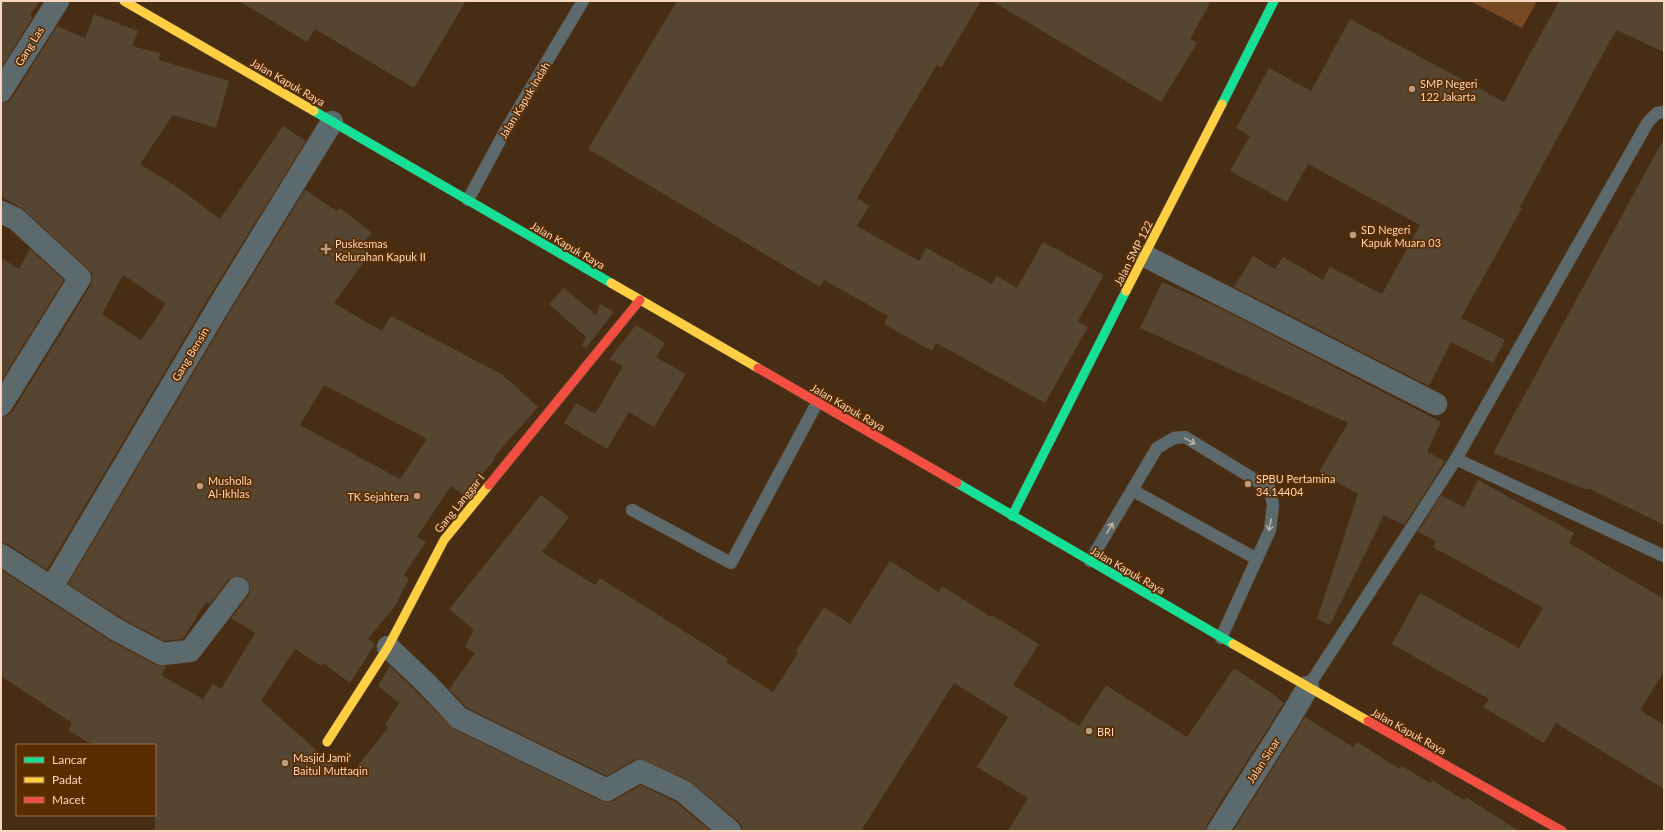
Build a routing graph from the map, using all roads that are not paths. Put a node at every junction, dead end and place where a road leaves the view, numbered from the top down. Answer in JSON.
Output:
{"nodes":[{"id":1,"x":58,"y":1,"type":"edge"},
{"id":2,"x":124,"y":1,"type":"edge"},
{"id":3,"x":583,"y":1,"type":"edge"},
{"id":4,"x":1274,"y":1,"type":"edge"},
{"id":5,"x":1,"y":91,"type":"edge"},
{"id":6,"x":1664,"y":112,"type":"edge"},
{"id":7,"x":332,"y":122,"type":"junction"},
{"id":8,"x":468,"y":200,"type":"junction"},
{"id":9,"x":1,"y":212,"type":"edge"},
{"id":10,"x":1145,"y":256,"type":"junction"},
{"id":11,"x":640,"y":300,"type":"junction"},
{"id":12,"x":817,"y":403,"type":"junction"},
{"id":13,"x":1436,"y":404,"type":"dead end"},
{"id":14,"x":1,"y":405,"type":"edge"},
{"id":15,"x":1456,"y":459,"type":"junction"},
{"id":16,"x":1132,"y":490,"type":"junction"},
{"id":17,"x":632,"y":510,"type":"dead end"},
{"id":18,"x":1012,"y":516,"type":"junction"},
{"id":19,"x":1,"y":555,"type":"edge"},
{"id":20,"x":1664,"y":556,"type":"edge"},
{"id":21,"x":1257,"y":559,"type":"junction"},
{"id":22,"x":1090,"y":562,"type":"junction"},
{"id":23,"x":52,"y":587,"type":"junction"},
{"id":24,"x":238,"y":588,"type":"dead end"},
{"id":25,"x":1222,"y":638,"type":"junction"},
{"id":26,"x":388,"y":647,"type":"junction"},
{"id":27,"x":1308,"y":687,"type":"junction"},
{"id":28,"x":327,"y":742,"type":"dead end"},
{"id":29,"x":730,"y":831,"type":"edge"},
{"id":30,"x":1218,"y":831,"type":"edge"},
{"id":31,"x":1562,"y":831,"type":"edge"}],
"edges":[{"from":1,"to":5,"type":"street","name":"Gang Las"},
{"from":2,"to":7,"type":"main road","name":"Jalan Kapuk Raya"},
{"from":3,"to":8,"type":"lane","name":"Jalan Kapuk Indah"},
{"from":4,"to":10,"type":"main road","name":"Jalan SMP 122"},
{"from":6,"to":15,"type":"lane"},
{"from":7,"to":8,"type":"main road","name":"Jalan Kapuk Raya"},
{"from":7,"to":23,"type":"street","name":"Gang Bensin"},
{"from":8,"to":11,"type":"main road","name":"Jalan Kapuk Raya"},
{"from":9,"to":14,"type":"street"},
{"from":10,"to":13,"type":"street"},
{"from":10,"to":18,"type":"main road","name":"Jalan SMP 122"},
{"from":11,"to":12,"type":"main road","name":"Jalan Kapuk Raya"},
{"from":11,"to":26,"type":"main road","name":"Gang Langgar I"},
{"from":12,"to":17,"type":"lane"},
{"from":12,"to":18,"type":"main road","name":"Jalan Kapuk Raya"},
{"from":15,"to":20,"type":"lane"},
{"from":15,"to":27,"type":"lane"},
{"from":16,"to":21,"type":"lane"},
{"from":16,"to":21,"type":"lane","one_way":true},
{"from":22,"to":16,"type":"lane","one_way":true},
{"from":18,"to":22,"type":"main road","name":"Jalan Kapuk Raya"},
{"from":19,"to":23,"type":"street"},
{"from":21,"to":25,"type":"lane"},
{"from":22,"to":25,"type":"main road","name":"Jalan Kapuk Raya"},
{"from":23,"to":24,"type":"street"},
{"from":25,"to":27,"type":"main road","name":"Jalan Kapuk Raya"},
{"from":26,"to":28,"type":"main road","name":"Gang Langgar I"},
{"from":26,"to":29,"type":"street"},
{"from":27,"to":30,"type":"street","name":"Jalan Sinar"},
{"from":27,"to":31,"type":"main road","name":"Jalan Kapuk Raya"}]}
